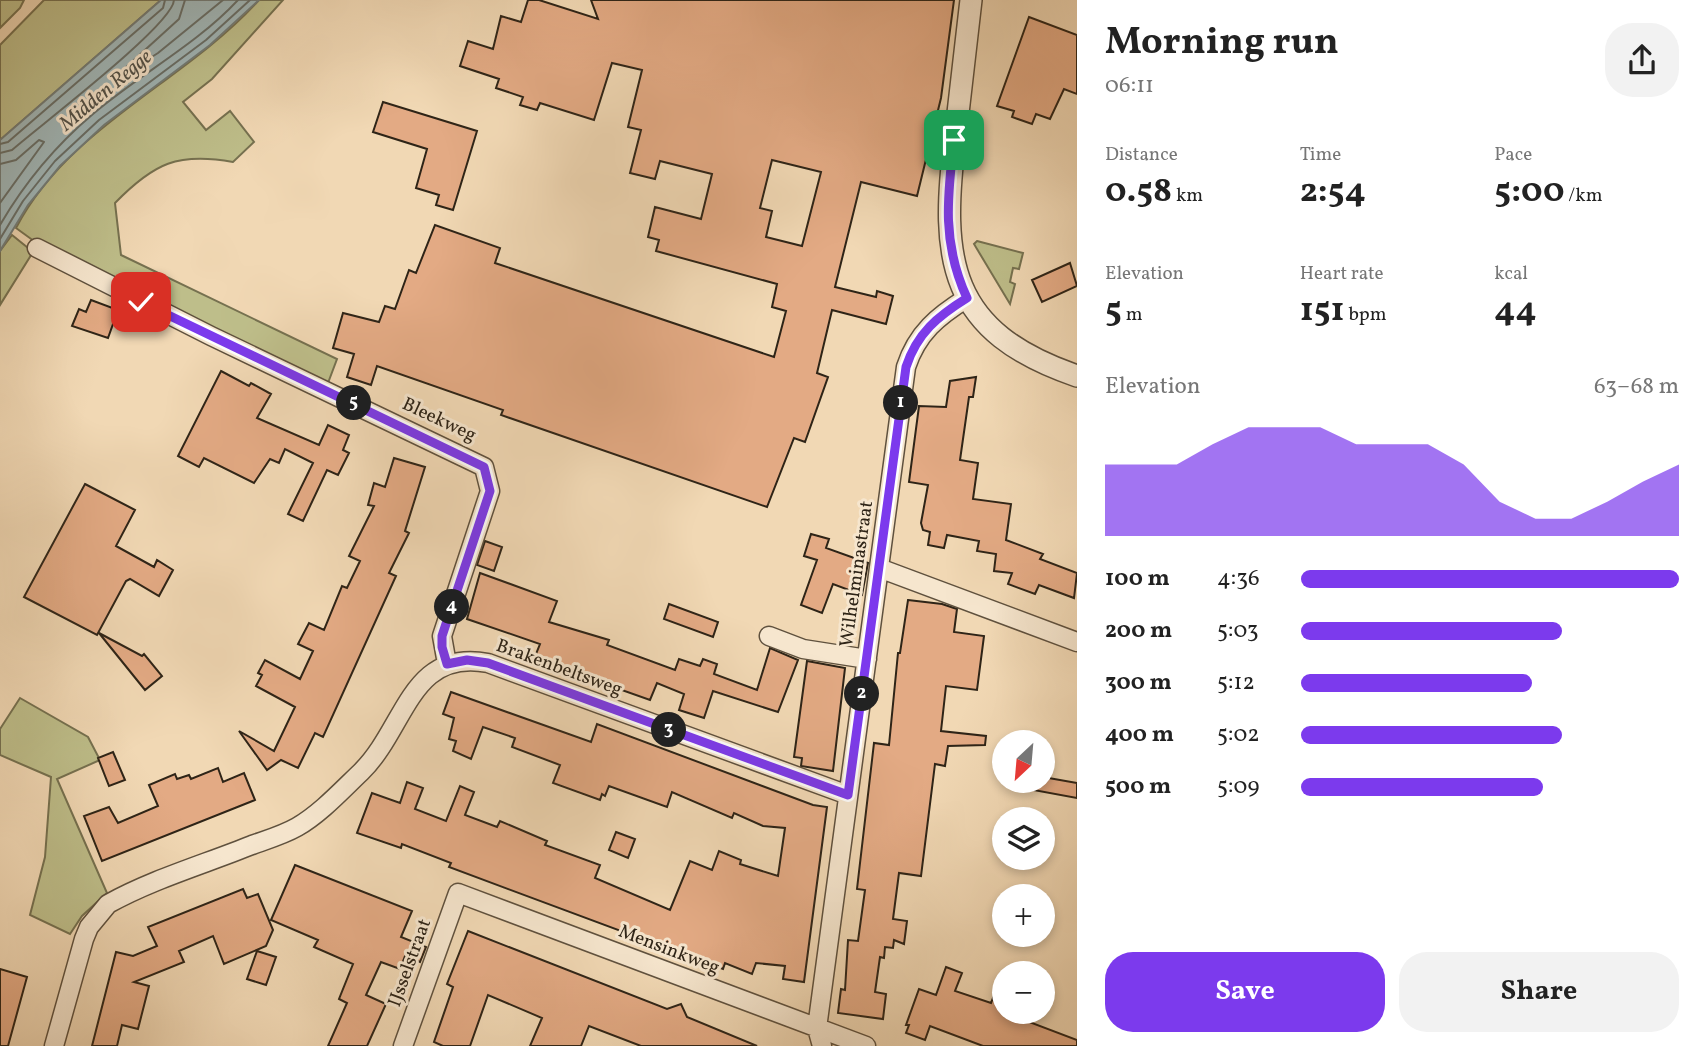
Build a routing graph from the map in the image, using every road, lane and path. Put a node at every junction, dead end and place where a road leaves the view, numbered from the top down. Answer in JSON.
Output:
{"nodes":[{"id":1,"x":971,"y":0,"type":"edge"},
{"id":2,"x":37,"y":248,"type":"dead end"},
{"id":3,"x":967,"y":298,"type":"junction"},
{"id":4,"x":1077,"y":376,"type":"edge"},
{"id":5,"x":879,"y":569,"type":"junction"},
{"id":6,"x":769,"y":636,"type":"dead end"},
{"id":7,"x":1077,"y":642,"type":"edge"},
{"id":8,"x":867,"y":659,"type":"junction"},
{"id":9,"x":447,"y":664,"type":"junction"},
{"id":10,"x":848,"y":795,"type":"junction"},
{"id":11,"x":458,"y":893,"type":"joint"},
{"id":12,"x":817,"y":1028,"type":"junction"},
{"id":13,"x":54,"y":1046,"type":"edge"},
{"id":14,"x":403,"y":1046,"type":"edge"},
{"id":15,"x":822,"y":1046,"type":"edge"},
{"id":16,"x":866,"y":1046,"type":"edge"}],
"edges":[{"from":1,"to":3,"type":"street"},
{"from":2,"to":9,"type":"street","name":"Bleekweg"},
{"from":3,"to":4,"type":"street"},
{"from":3,"to":5,"type":"street","name":"Wilhelminastraat"},
{"from":5,"to":7,"type":"street"},
{"from":5,"to":8,"type":"street","name":"Wilhelminastraat"},
{"from":6,"to":8,"type":"street"},
{"from":8,"to":10,"type":"street","name":"Wilhelminastraat"},
{"from":9,"to":10,"type":"street","name":"Brakenbeltsweg"},
{"from":9,"to":13,"type":"street"},
{"from":10,"to":12,"type":"street","name":"Wilhelminastraat"},
{"from":11,"to":12,"type":"street","name":"Mensinkweg"},
{"from":11,"to":14,"type":"street","name":"IJsselstraat"},
{"from":12,"to":15,"type":"street","name":"Wilhelminastraat"},
{"from":12,"to":16,"type":"street","name":"Mensinkweg"}]}
